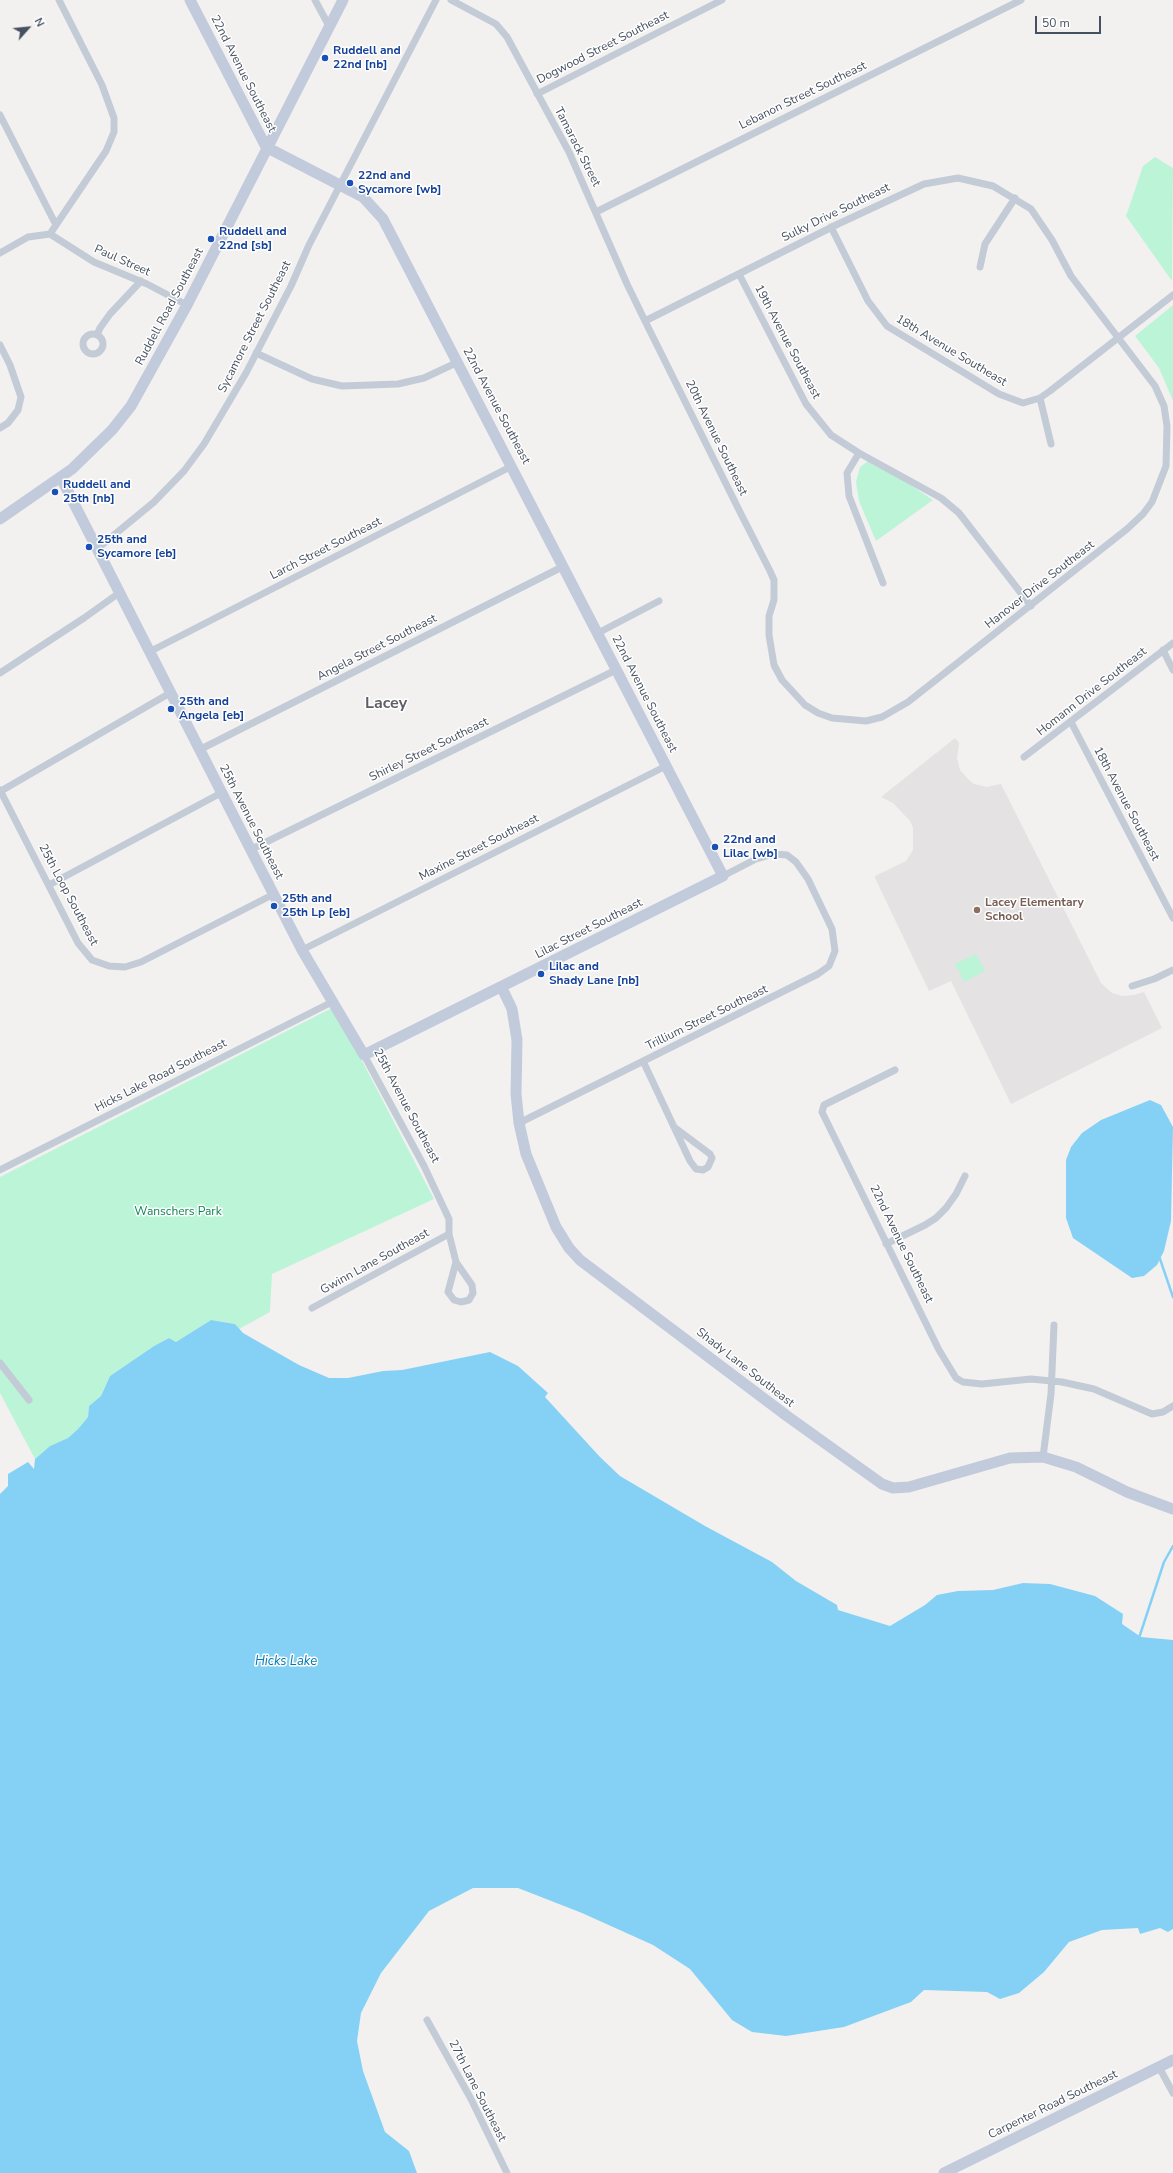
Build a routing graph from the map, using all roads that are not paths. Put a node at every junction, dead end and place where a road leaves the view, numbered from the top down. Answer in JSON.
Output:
{"nodes":[{"id":1,"x":59,"y":0,"type":"edge"},
{"id":2,"x":190,"y":0,"type":"edge"},
{"id":3,"x":315,"y":0,"type":"edge"},
{"id":4,"x":343,"y":0,"type":"edge"},
{"id":5,"x":436,"y":0,"type":"edge"},
{"id":6,"x":451,"y":0,"type":"edge"},
{"id":7,"x":722,"y":0,"type":"edge"},
{"id":8,"x":1021,"y":0,"type":"edge"},
{"id":9,"x":329,"y":26,"type":"junction"},
{"id":10,"x":537,"y":94,"type":"junction"},
{"id":11,"x":0,"y":115,"type":"edge"},
{"id":12,"x":266,"y":147,"type":"junction"},
{"id":13,"x":340,"y":185,"type":"junction"},
{"id":14,"x":1015,"y":198,"type":"junction"},
{"id":15,"x":596,"y":212,"type":"junction"},
{"id":16,"x":56,"y":224,"type":"junction"},
{"id":17,"x":831,"y":228,"type":"junction"},
{"id":18,"x":50,"y":234,"type":"junction"},
{"id":19,"x":0,"y":253,"type":"edge"},
{"id":20,"x":980,"y":267,"type":"dead end"},
{"id":21,"x":739,"y":274,"type":"junction"},
{"id":22,"x":141,"y":281,"type":"junction"},
{"id":23,"x":1173,"y":295,"type":"edge"},
{"id":24,"x":187,"y":305,"type":"junction"},
{"id":25,"x":645,"y":321,"type":"junction"},
{"id":26,"x":98,"y":335,"type":"dead end"},
{"id":27,"x":1119,"y":338,"type":"junction"},
{"id":28,"x":0,"y":345,"type":"edge"},
{"id":29,"x":256,"y":353,"type":"junction"},
{"id":30,"x":458,"y":362,"type":"junction"},
{"id":31,"x":1040,"y":398,"type":"junction"},
{"id":32,"x":1170,"y":426,"type":"edge"},
{"id":33,"x":0,"y":428,"type":"edge"},
{"id":34,"x":1051,"y":444,"type":"dead end"},
{"id":35,"x":859,"y":453,"type":"junction"},
{"id":36,"x":512,"y":466,"type":"junction"},
{"id":37,"x":61,"y":478,"type":"junction"},
{"id":38,"x":0,"y":519,"type":"edge"},
{"id":39,"x":97,"y":549,"type":"junction"},
{"id":40,"x":564,"y":566,"type":"junction"},
{"id":41,"x":883,"y":583,"type":"dead end"},
{"id":42,"x":119,"y":593,"type":"junction"},
{"id":43,"x":659,"y":601,"type":"dead end"},
{"id":44,"x":1031,"y":606,"type":"junction"},
{"id":45,"x":598,"y":633,"type":"junction"},
{"id":46,"x":1173,"y":643,"type":"edge"},
{"id":47,"x":1163,"y":650,"type":"junction"},
{"id":48,"x":149,"y":652,"type":"junction"},
{"id":49,"x":616,"y":670,"type":"junction"},
{"id":50,"x":1173,"y":670,"type":"edge"},
{"id":51,"x":0,"y":673,"type":"edge"},
{"id":52,"x":782,"y":680,"type":"joint"},
{"id":53,"x":170,"y":693,"type":"junction"},
{"id":54,"x":1071,"y":722,"type":"junction"},
{"id":55,"x":199,"y":750,"type":"junction"},
{"id":56,"x":1024,"y":758,"type":"dead end"},
{"id":57,"x":666,"y":766,"type":"junction"},
{"id":58,"x":0,"y":791,"type":"edge"},
{"id":59,"x":222,"y":793,"type":"junction"},
{"id":60,"x":250,"y":850,"type":"junction"},
{"id":61,"x":723,"y":876,"type":"junction"},
{"id":62,"x":49,"y":885,"type":"junction"},
{"id":63,"x":813,"y":890,"type":"joint"},
{"id":64,"x":274,"y":894,"type":"junction"},
{"id":65,"x":1173,"y":918,"type":"edge"},
{"id":66,"x":302,"y":950,"type":"junction"},
{"id":67,"x":1173,"y":970,"type":"edge"},
{"id":68,"x":1132,"y":986,"type":"dead end"},
{"id":69,"x":502,"y":988,"type":"junction"},
{"id":70,"x":332,"y":1002,"type":"junction"},
{"id":71,"x":364,"y":1055,"type":"junction"},
{"id":72,"x":643,"y":1061,"type":"junction"},
{"id":73,"x":895,"y":1070,"type":"dead end"},
{"id":74,"x":519,"y":1123,"type":"junction"},
{"id":75,"x":674,"y":1127,"type":"junction"},
{"id":76,"x":0,"y":1170,"type":"edge"},
{"id":77,"x":964,"y":1176,"type":"dead end"},
{"id":78,"x":449,"y":1234,"type":"junction"},
{"id":79,"x":886,"y":1244,"type":"junction"},
{"id":80,"x":456,"y":1262,"type":"junction"},
{"id":81,"x":312,"y":1308,"type":"dead end"},
{"id":82,"x":1054,"y":1325,"type":"dead end"},
{"id":83,"x":0,"y":1363,"type":"edge"},
{"id":84,"x":1051,"y":1380,"type":"junction"},
{"id":85,"x":29,"y":1400,"type":"dead end"},
{"id":86,"x":1173,"y":1406,"type":"edge"},
{"id":87,"x":1043,"y":1457,"type":"junction"},
{"id":88,"x":1173,"y":1509,"type":"edge"},
{"id":89,"x":427,"y":2020,"type":"dead end"},
{"id":90,"x":1173,"y":2060,"type":"edge"},
{"id":91,"x":1160,"y":2067,"type":"junction"},
{"id":92,"x":1173,"y":2094,"type":"edge"},
{"id":93,"x":507,"y":2173,"type":"edge"},
{"id":94,"x":944,"y":2173,"type":"edge"}],
"edges":[{"from":1,"to":16,"type":"street"},
{"from":2,"to":12,"type":"street","name":"22nd Avenue Southeast"},
{"from":3,"to":9,"type":"street"},
{"from":4,"to":9,"type":"street","name":"Ruddell Road Southeast"},
{"from":5,"to":13,"type":"street","name":"Sycamore Street Southeast"},
{"from":6,"to":10,"type":"street","name":"Tamarack Street"},
{"from":7,"to":10,"type":"street","name":"Dogwood Street Southeast"},
{"from":8,"to":15,"type":"street","name":"Lebanon Street Southeast"},
{"from":9,"to":12,"type":"street","name":"Ruddell Road Southeast"},
{"from":10,"to":15,"type":"street","name":"Tamarack Street"},
{"from":11,"to":16,"type":"street"},
{"from":12,"to":13,"type":"street","name":"22nd Avenue Southeast"},
{"from":12,"to":24,"type":"street","name":"Ruddell Road Southeast"},
{"from":13,"to":29,"type":"street","name":"Sycamore Street Southeast"},
{"from":13,"to":30,"type":"street","name":"22nd Avenue Southeast"},
{"from":14,"to":17,"type":"street","name":"Sulky Drive Southeast"},
{"from":14,"to":20,"type":"street"},
{"from":14,"to":27,"type":"street","name":"Sulky Drive Southeast"},
{"from":15,"to":25,"type":"street","name":"20th Avenue Southeast"},
{"from":16,"to":18,"type":"street"},
{"from":17,"to":21,"type":"street","name":"Sulky Drive Southeast"},
{"from":17,"to":31,"type":"street","name":"18th Avenue Southeast"},
{"from":18,"to":19,"type":"street"},
{"from":18,"to":22,"type":"street","name":"Paul Street"},
{"from":21,"to":25,"type":"street","name":"Sulky Drive Southeast"},
{"from":21,"to":35,"type":"street","name":"19th Avenue Southeast"},
{"from":22,"to":24,"type":"street","name":"Paul Street"},
{"from":22,"to":26,"type":"street"},
{"from":23,"to":27,"type":"street","name":"18th Avenue Southeast"},
{"from":24,"to":37,"type":"street","name":"Ruddell Road Southeast"},
{"from":25,"to":52,"type":"street","name":"20th Avenue Southeast"},
{"from":27,"to":31,"type":"street","name":"18th Avenue Southeast"},
{"from":27,"to":32,"type":"street","name":"Hanover Drive Southeast"},
{"from":28,"to":33,"type":"street"},
{"from":29,"to":30,"type":"street"},
{"from":29,"to":39,"type":"street","name":"Sycamore Street Southeast"},
{"from":30,"to":36,"type":"street","name":"22nd Avenue Southeast"},
{"from":31,"to":34,"type":"street"},
{"from":32,"to":44,"type":"street","name":"Hanover Drive Southeast"},
{"from":35,"to":41,"type":"street"},
{"from":35,"to":44,"type":"street","name":"19th Avenue Southeast"},
{"from":36,"to":40,"type":"street","name":"22nd Avenue Southeast"},
{"from":36,"to":48,"type":"street","name":"Larch Street Southeast"},
{"from":37,"to":38,"type":"street","name":"Ruddell Road Southeast"},
{"from":37,"to":39,"type":"street","name":"25th Avenue Southeast"},
{"from":39,"to":42,"type":"street","name":"25th Avenue Southeast"},
{"from":40,"to":45,"type":"street","name":"22nd Avenue Southeast"},
{"from":40,"to":55,"type":"street","name":"Angela Street Southeast"},
{"from":42,"to":48,"type":"street","name":"25th Avenue Southeast"},
{"from":42,"to":51,"type":"street"},
{"from":43,"to":45,"type":"street"},
{"from":44,"to":52,"type":"street","name":"Hanover Drive Southeast"},
{"from":45,"to":49,"type":"street","name":"22nd Avenue Southeast"},
{"from":46,"to":47,"type":"street","name":"Homann Drive Southeast"},
{"from":47,"to":50,"type":"street"},
{"from":47,"to":54,"type":"street","name":"Homann Drive Southeast"},
{"from":48,"to":53,"type":"street","name":"25th Avenue Southeast"},
{"from":49,"to":57,"type":"street","name":"22nd Avenue Southeast"},
{"from":49,"to":60,"type":"street","name":"Shirley Street Southeast"},
{"from":53,"to":55,"type":"street","name":"25th Avenue Southeast"},
{"from":53,"to":58,"type":"street"},
{"from":54,"to":56,"type":"street","name":"Homann Drive Southeast"},
{"from":54,"to":65,"type":"street","name":"18th Avenue Southeast"},
{"from":55,"to":59,"type":"street","name":"25th Avenue Southeast"},
{"from":57,"to":61,"type":"street","name":"22nd Avenue Southeast"},
{"from":57,"to":66,"type":"street","name":"Maxine Street Southeast"},
{"from":58,"to":62,"type":"street","name":"25th Loop Southeast"},
{"from":59,"to":60,"type":"street","name":"25th Avenue Southeast"},
{"from":59,"to":62,"type":"street"},
{"from":60,"to":64,"type":"street","name":"25th Avenue Southeast"},
{"from":61,"to":63,"type":"street","name":"Lilac Street Southeast"},
{"from":61,"to":69,"type":"street","name":"Lilac Street Southeast"},
{"from":62,"to":64,"type":"street","name":"25th Loop Southeast"},
{"from":63,"to":72,"type":"street","name":"Trillium Street Southeast"},
{"from":64,"to":66,"type":"street","name":"25th Avenue Southeast"},
{"from":66,"to":70,"type":"street","name":"25th Avenue Southeast"},
{"from":67,"to":68,"type":"street"},
{"from":69,"to":71,"type":"street","name":"Lilac Street Southeast"},
{"from":69,"to":74,"type":"street","name":"Shady Lane Southeast"},
{"from":70,"to":71,"type":"street","name":"25th Avenue Southeast"},
{"from":70,"to":76,"type":"street","name":"Hicks Lake Road Southeast"},
{"from":71,"to":78,"type":"street","name":"25th Avenue Southeast"},
{"from":72,"to":74,"type":"street","name":"Trillium Street Southeast"},
{"from":72,"to":75,"type":"street"},
{"from":73,"to":79,"type":"street","name":"22nd Avenue Southeast"},
{"from":74,"to":87,"type":"street","name":"Shady Lane Southeast"},
{"from":75,"to":75,"type":"street"},
{"from":77,"to":79,"type":"street"},
{"from":78,"to":80,"type":"street","name":"25th Avenue Southeast"},
{"from":78,"to":81,"type":"street","name":"Gwinn Lane Southeast"},
{"from":79,"to":84,"type":"street","name":"22nd Avenue Southeast"},
{"from":80,"to":80,"type":"street","name":"25th Avenue Southeast"},
{"from":82,"to":84,"type":"street"},
{"from":83,"to":85,"type":"street"},
{"from":84,"to":86,"type":"street"},
{"from":84,"to":87,"type":"street"},
{"from":87,"to":88,"type":"street","name":"Shady Lane Southeast"},
{"from":89,"to":93,"type":"street","name":"27th Lane Southeast"},
{"from":90,"to":91,"type":"street","name":"Carpenter Road Southeast"},
{"from":91,"to":92,"type":"street"},
{"from":91,"to":94,"type":"street","name":"Carpenter Road Southeast"}]}
